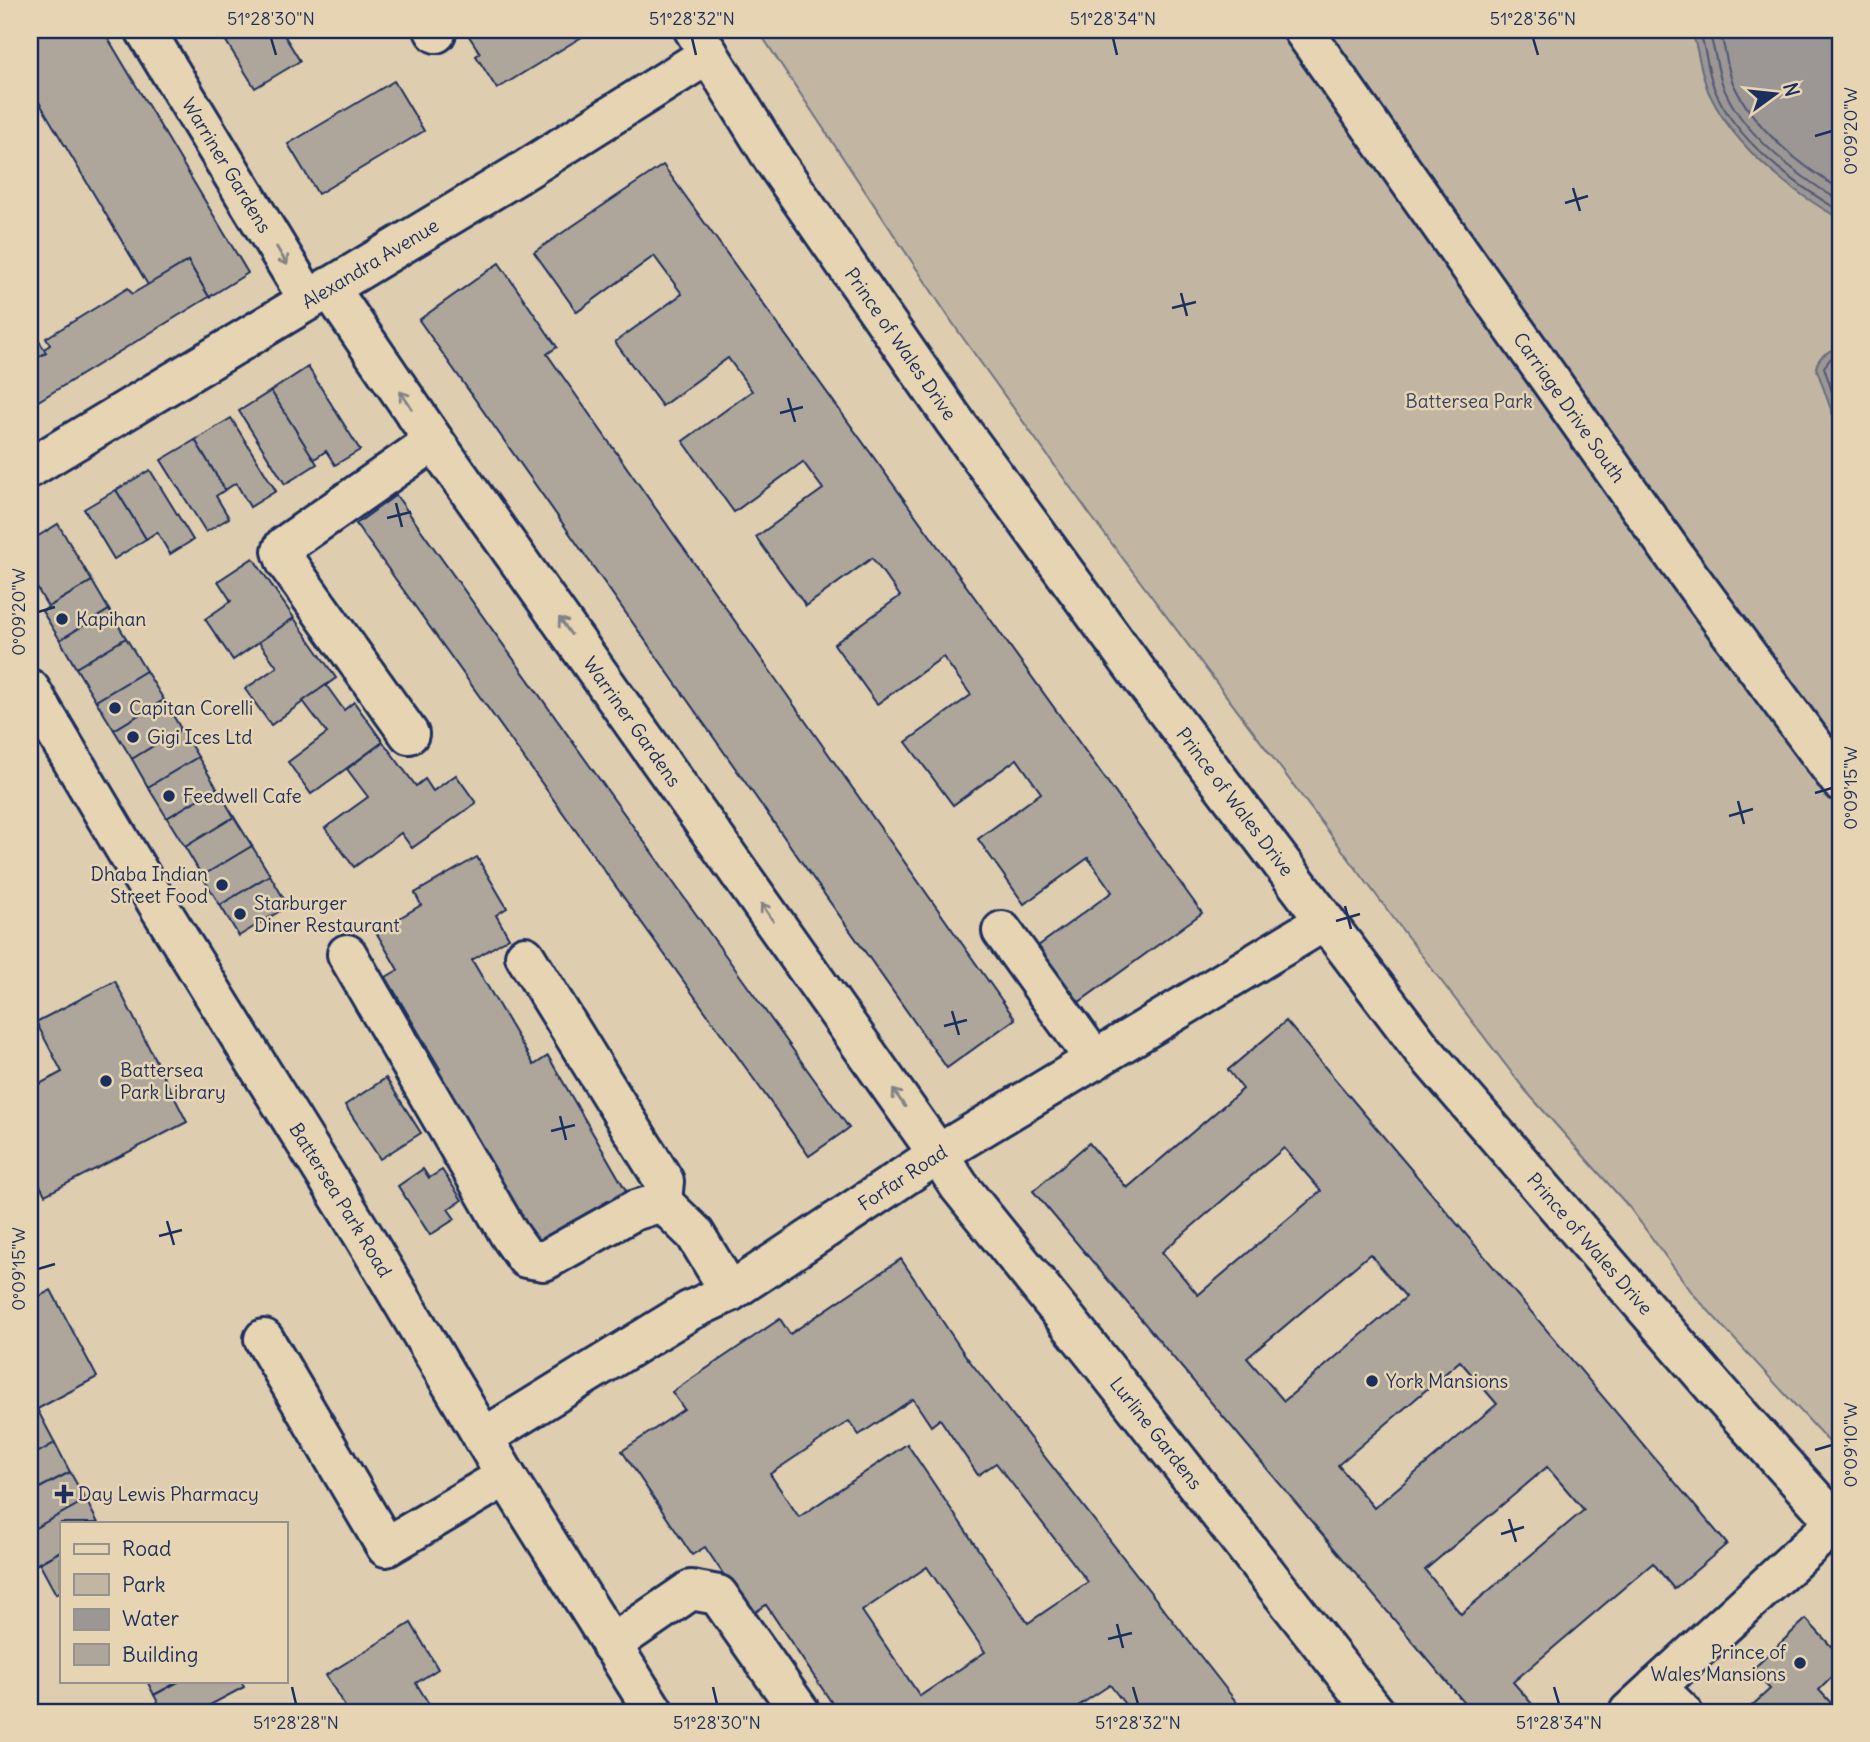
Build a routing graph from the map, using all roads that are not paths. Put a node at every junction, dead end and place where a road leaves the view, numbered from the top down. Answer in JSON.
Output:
{"nodes":[{"id":1,"x":145,"y":30,"type":"edge"},
{"id":2,"x":1303,"y":30,"type":"edge"},
{"id":3,"x":701,"y":42,"type":"edge"},
{"id":4,"x":319,"y":293,"type":"junction"},
{"id":5,"x":434,"y":442,"type":"junction"},
{"id":6,"x":30,"y":468,"type":"edge"},
{"id":7,"x":30,"y":689,"type":"edge"},
{"id":8,"x":409,"y":734,"type":"dead end"},
{"id":9,"x":1840,"y":781,"type":"edge"},
{"id":10,"x":1325,"y":921,"type":"junction"},
{"id":11,"x":1002,"y":931,"type":"dead end"},
{"id":12,"x":347,"y":954,"type":"dead end"},
{"id":13,"x":525,"y":956,"type":"dead end"},
{"id":14,"x":1095,"y":1060,"type":"junction"},
{"id":15,"x":938,"y":1154,"type":"junction"},
{"id":16,"x":662,"y":1202,"type":"junction"},
{"id":17,"x":730,"y":1292,"type":"junction"},
{"id":18,"x":264,"y":1339,"type":"dead end"},
{"id":19,"x":483,"y":1438,"type":"junction"},
{"id":20,"x":506,"y":1476,"type":"junction"},
{"id":21,"x":1838,"y":1525,"type":"edge"},
{"id":22,"x":611,"y":1645,"type":"junction"},
{"id":23,"x":1655,"y":1704,"type":"edge"},
{"id":24,"x":654,"y":1712,"type":"edge"},
{"id":25,"x":800,"y":1712,"type":"edge"},
{"id":26,"x":1375,"y":1712,"type":"edge"}],
"edges":[{"from":1,"to":4,"type":"main road","name":"Warriner Gardens","one_way":true},
{"from":2,"to":9,"type":"main road","name":"Carriage Drive South"},
{"from":3,"to":4,"type":"main road","name":"Alexandra Avenue"},
{"from":3,"to":10,"type":"main road","name":"Prince of Wales Drive"},
{"from":5,"to":4,"type":"main road","name":"Warriner Gardens","one_way":true},
{"from":4,"to":6,"type":"main road","name":"Alexandra Avenue"},
{"from":5,"to":8,"type":"main road"},
{"from":15,"to":5,"type":"main road","name":"Warriner Gardens","one_way":true},
{"from":7,"to":19,"type":"main road","name":"Battersea Park Road"},
{"from":10,"to":14,"type":"main road","name":"Forfar Road"},
{"from":10,"to":21,"type":"main road","name":"Prince of Wales Drive"},
{"from":11,"to":14,"type":"main road"},
{"from":12,"to":16,"type":"main road"},
{"from":13,"to":16,"type":"main road"},
{"from":14,"to":15,"type":"main road","name":"Forfar Road"},
{"from":15,"to":17,"type":"main road","name":"Forfar Road"},
{"from":15,"to":26,"type":"main road","name":"Lurline Gardens"},
{"from":16,"to":17,"type":"main road"},
{"from":17,"to":19,"type":"main road","name":"Forfar Road"},
{"from":18,"to":20,"type":"main road"},
{"from":19,"to":20,"type":"main road","name":"Battersea Park Road"},
{"from":20,"to":22,"type":"main road","name":"Battersea Park Road"},
{"from":21,"to":23,"type":"main road"},
{"from":22,"to":24,"type":"main road","name":"Battersea Park Road"},
{"from":22,"to":25,"type":"main road"}]}
